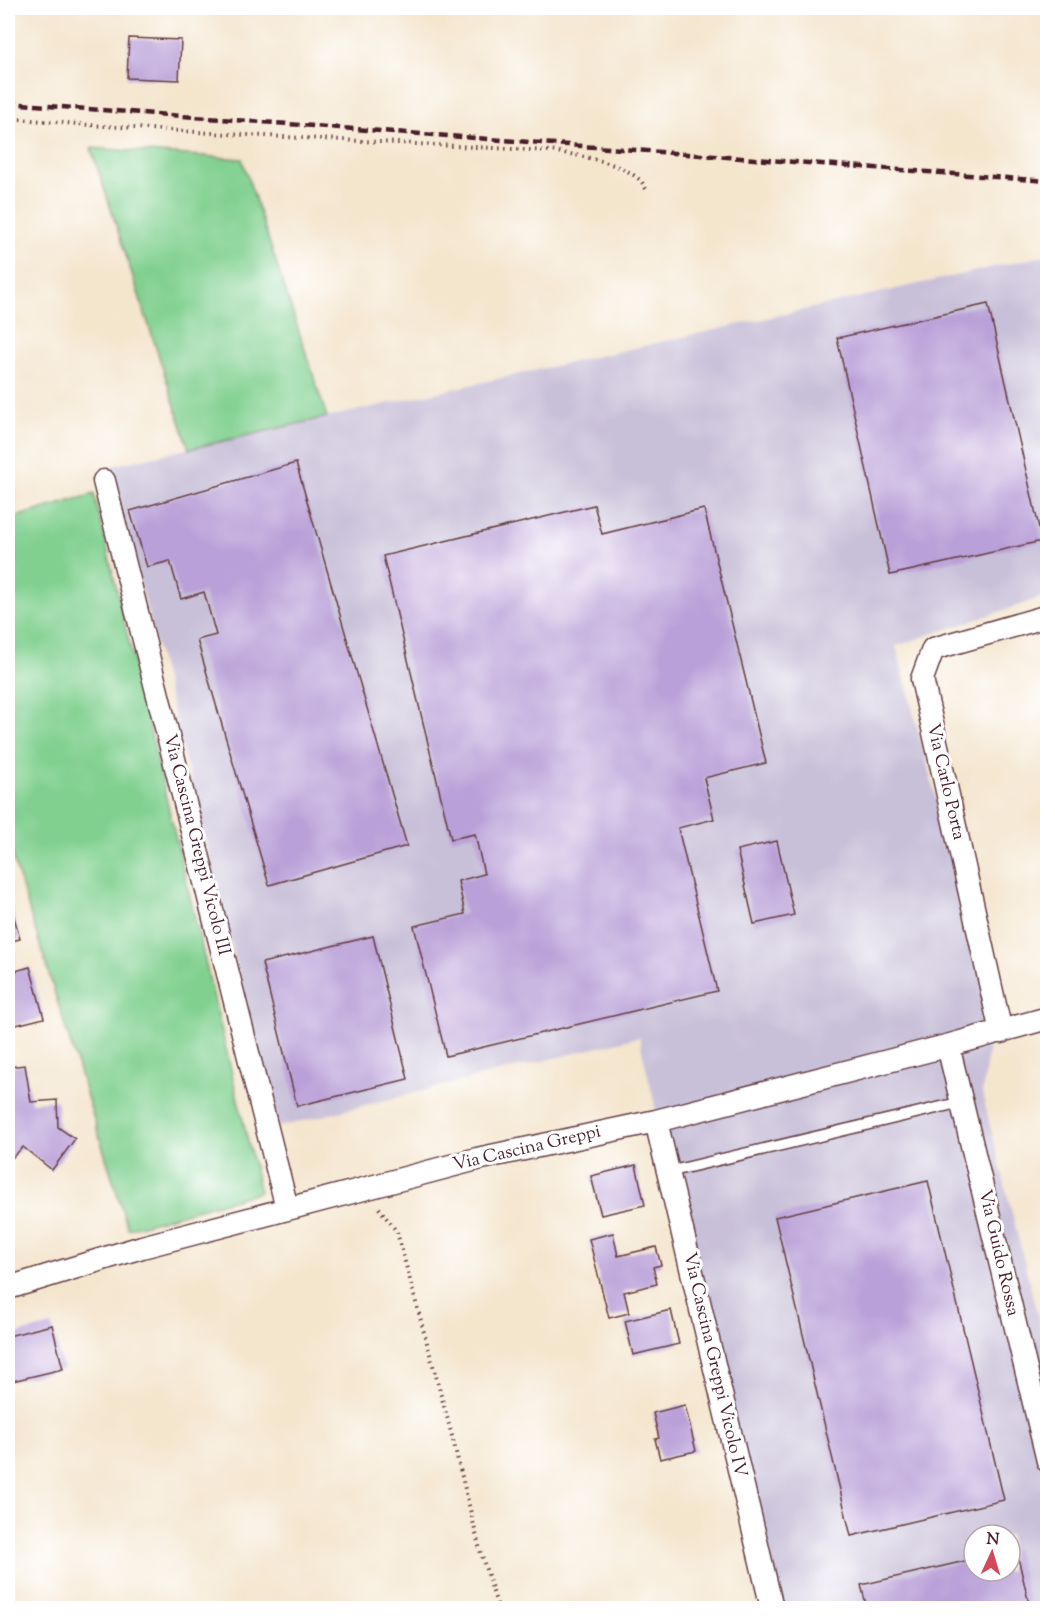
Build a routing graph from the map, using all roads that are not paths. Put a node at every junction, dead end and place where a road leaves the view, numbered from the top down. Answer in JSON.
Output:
{"nodes":[{"id":1,"x":104,"y":481,"type":"dead end"},
{"id":2,"x":1047,"y":616,"type":"edge"},
{"id":3,"x":1047,"y":1018,"type":"edge"},
{"id":4,"x":1001,"y":1032,"type":"junction"},
{"id":5,"x":950,"y":1046,"type":"junction"},
{"id":6,"x":963,"y":1102,"type":"junction"},
{"id":7,"x":656,"y":1121,"type":"junction"},
{"id":8,"x":668,"y":1172,"type":"junction"},
{"id":9,"x":287,"y":1208,"type":"junction"},
{"id":10,"x":8,"y":1288,"type":"edge"},
{"id":11,"x":1047,"y":1461,"type":"edge"},
{"id":12,"x":772,"y":1608,"type":"edge"}],
"edges":[{"from":1,"to":9,"type":"street","name":"Via Cascina Greppi Vicolo III"},
{"from":2,"to":4,"type":"street","name":"Via Carlo Porta"},
{"from":3,"to":4,"type":"street","name":"Via Cascina Greppi"},
{"from":4,"to":5,"type":"street","name":"Via Cascina Greppi"},
{"from":5,"to":6,"type":"street","name":"Via Guido Rossa"},
{"from":5,"to":7,"type":"street","name":"Via Cascina Greppi"},
{"from":6,"to":8,"type":"lane"},
{"from":6,"to":11,"type":"street","name":"Via Guido Rossa"},
{"from":7,"to":8,"type":"street","name":"Via Cascina Greppi Vicolo IV"},
{"from":7,"to":9,"type":"street","name":"Via Cascina Greppi"},
{"from":8,"to":12,"type":"street","name":"Via Cascina Greppi Vicolo IV"},
{"from":9,"to":10,"type":"street","name":"Via Cascina Greppi"}]}
